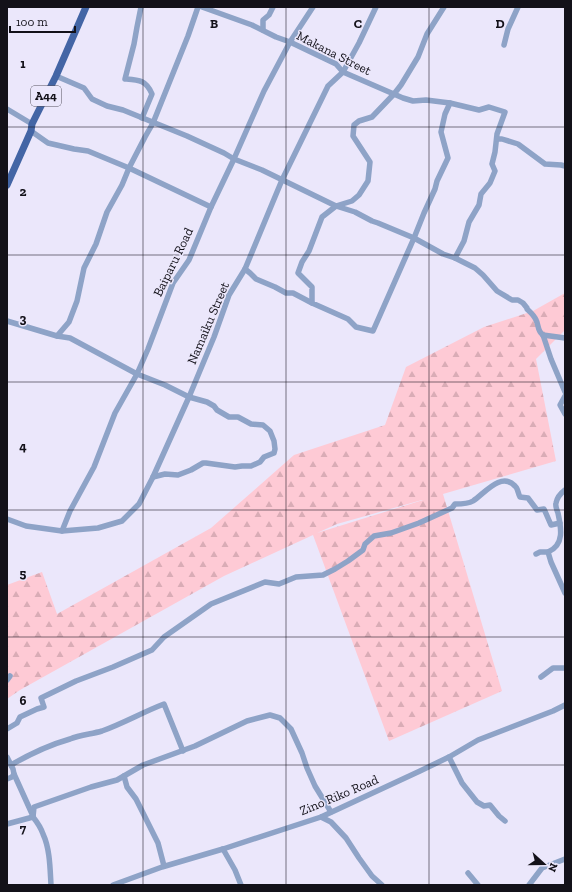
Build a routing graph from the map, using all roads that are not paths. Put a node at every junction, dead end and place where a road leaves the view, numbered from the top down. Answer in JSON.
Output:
{"nodes":[{"id":1,"x":86,"y":7,"type":"edge"},
{"id":2,"x":141,"y":7,"type":"edge"},
{"id":3,"x":198,"y":7,"type":"edge"},
{"id":4,"x":202,"y":7,"type":"edge"},
{"id":5,"x":273,"y":7,"type":"edge"},
{"id":6,"x":313,"y":7,"type":"edge"},
{"id":7,"x":376,"y":7,"type":"edge"},
{"id":8,"x":444,"y":7,"type":"edge"},
{"id":9,"x":518,"y":7,"type":"edge"},
{"id":10,"x":263,"y":30,"type":"junction"},
{"id":11,"x":290,"y":42,"type":"junction"},
{"id":12,"x":504,"y":45,"type":"dead end"},
{"id":13,"x":343,"y":72,"type":"junction"},
{"id":14,"x":56,"y":76,"type":"junction"},
{"id":15,"x":394,"y":94,"type":"junction"},
{"id":16,"x":450,"y":103,"type":"junction"},
{"id":17,"x":7,"y":109,"type":"edge"},
{"id":18,"x":142,"y":118,"type":"junction"},
{"id":19,"x":153,"y":123,"type":"junction"},
{"id":20,"x":32,"y":127,"type":"junction"},
{"id":21,"x":497,"y":139,"type":"junction"},
{"id":22,"x":234,"y":159,"type":"junction"},
{"id":23,"x":565,"y":166,"type":"edge"},
{"id":24,"x":129,"y":168,"type":"junction"},
{"id":25,"x":282,"y":180,"type":"junction"},
{"id":26,"x":7,"y":185,"type":"edge"},
{"id":27,"x":336,"y":206,"type":"junction"},
{"id":28,"x":211,"y":207,"type":"junction"},
{"id":29,"x":414,"y":238,"type":"junction"},
{"id":30,"x":455,"y":258,"type":"junction"},
{"id":31,"x":244,"y":269,"type":"junction"},
{"id":32,"x":312,"y":303,"type":"junction"},
{"id":33,"x":7,"y":321,"type":"edge"},
{"id":34,"x":543,"y":335,"type":"junction"},
{"id":35,"x":57,"y":336,"type":"junction"},
{"id":36,"x":565,"y":338,"type":"edge"},
{"id":37,"x":137,"y":374,"type":"junction"},
{"id":38,"x":565,"y":392,"type":"edge"},
{"id":39,"x":565,"y":396,"type":"edge"},
{"id":40,"x":189,"y":397,"type":"junction"},
{"id":41,"x":565,"y":414,"type":"edge"},
{"id":42,"x":154,"y":477,"type":"junction"},
{"id":43,"x":565,"y":490,"type":"edge"},
{"id":44,"x":7,"y":519,"type":"edge"},
{"id":45,"x":560,"y":522,"type":"junction"},
{"id":46,"x":62,"y":531,"type":"junction"},
{"id":47,"x":548,"y":552,"type":"junction"},
{"id":48,"x":536,"y":554,"type":"dead end"},
{"id":49,"x":565,"y":593,"type":"edge"},
{"id":50,"x":565,"y":668,"type":"edge"},
{"id":51,"x":541,"y":677,"type":"dead end"},
{"id":52,"x":565,"y":705,"type":"edge"},
{"id":53,"x":7,"y":728,"type":"edge"},
{"id":54,"x":183,"y":751,"type":"junction"},
{"id":55,"x":7,"y":757,"type":"edge"},
{"id":56,"x":449,"y":757,"type":"junction"},
{"id":57,"x":11,"y":765,"type":"junction"},
{"id":58,"x":14,"y":774,"type":"junction"},
{"id":59,"x":124,"y":776,"type":"junction"},
{"id":60,"x":7,"y":779,"type":"edge"},
{"id":61,"x":331,"y":812,"type":"junction"},
{"id":62,"x":33,"y":817,"type":"junction"},
{"id":63,"x":321,"y":817,"type":"junction"},
{"id":64,"x":504,"y":821,"type":"dead end"},
{"id":65,"x":7,"y":824,"type":"edge"},
{"id":66,"x":223,"y":849,"type":"junction"},
{"id":67,"x":565,"y":860,"type":"edge"},
{"id":68,"x":164,"y":866,"type":"junction"},
{"id":69,"x":468,"y":874,"type":"dead end"},
{"id":70,"x":51,"y":885,"type":"edge"},
{"id":71,"x":113,"y":885,"type":"edge"},
{"id":72,"x":241,"y":885,"type":"edge"},
{"id":73,"x":382,"y":885,"type":"edge"},
{"id":74,"x":478,"y":885,"type":"edge"},
{"id":75,"x":529,"y":885,"type":"edge"}],
"edges":[{"from":1,"to":14,"type":"main road","number":"A44"},
{"from":2,"to":18,"type":"street"},
{"from":3,"to":19,"type":"street"},
{"from":4,"to":10,"type":"street","name":"Makana Street"},
{"from":5,"to":10,"type":"street"},
{"from":6,"to":11,"type":"street","name":"Baiparu Road"},
{"from":7,"to":13,"type":"street","name":"Namaiku Street"},
{"from":8,"to":15,"type":"street"},
{"from":9,"to":12,"type":"street"},
{"from":10,"to":11,"type":"street","name":"Makana Street"},
{"from":11,"to":13,"type":"street","name":"Makana Street"},
{"from":11,"to":22,"type":"street","name":"Baiparu Road"},
{"from":13,"to":15,"type":"street","name":"Makana Street"},
{"from":13,"to":25,"type":"street","name":"Namaiku Street"},
{"from":14,"to":18,"type":"street"},
{"from":14,"to":20,"type":"main road","number":"A44"},
{"from":15,"to":16,"type":"street","name":"Makana Street"},
{"from":15,"to":27,"type":"street"},
{"from":16,"to":21,"type":"street","name":"Makana Street"},
{"from":16,"to":29,"type":"street"},
{"from":17,"to":20,"type":"street"},
{"from":18,"to":19,"type":"street"},
{"from":19,"to":22,"type":"street"},
{"from":19,"to":24,"type":"street"},
{"from":20,"to":24,"type":"street"},
{"from":20,"to":26,"type":"main road","number":"A44"},
{"from":21,"to":23,"type":"street"},
{"from":21,"to":30,"type":"street"},
{"from":22,"to":25,"type":"street"},
{"from":22,"to":28,"type":"street","name":"Baiparu Road"},
{"from":24,"to":28,"type":"street"},
{"from":24,"to":35,"type":"street"},
{"from":25,"to":27,"type":"street"},
{"from":25,"to":31,"type":"street","name":"Namaiku Street"},
{"from":27,"to":29,"type":"street"},
{"from":27,"to":32,"type":"street"},
{"from":28,"to":37,"type":"street","name":"Baiparu Road"},
{"from":29,"to":30,"type":"street"},
{"from":29,"to":32,"type":"street"},
{"from":30,"to":34,"type":"street"},
{"from":31,"to":32,"type":"street"},
{"from":31,"to":40,"type":"street","name":"Namaiku Street"},
{"from":33,"to":35,"type":"street"},
{"from":34,"to":36,"type":"street"},
{"from":34,"to":38,"type":"street"},
{"from":35,"to":37,"type":"street"},
{"from":37,"to":40,"type":"street"},
{"from":37,"to":46,"type":"street","name":"Baiparu Road"},
{"from":39,"to":41,"type":"street"},
{"from":40,"to":42,"type":"street","name":"Namaiku Street"},
{"from":40,"to":42,"type":"street"},
{"from":42,"to":46,"type":"street","name":"Namaiku Street"},
{"from":43,"to":45,"type":"street"},
{"from":44,"to":46,"type":"street","name":"Namaiku Street"},
{"from":45,"to":47,"type":"street"},
{"from":45,"to":53,"type":"street"},
{"from":47,"to":48,"type":"street"},
{"from":47,"to":49,"type":"street"},
{"from":50,"to":51,"type":"street"},
{"from":52,"to":56,"type":"street","name":"Zino Riko Road"},
{"from":54,"to":57,"type":"street"},
{"from":54,"to":59,"type":"street"},
{"from":54,"to":61,"type":"street"},
{"from":55,"to":57,"type":"street"},
{"from":56,"to":61,"type":"street","name":"Zino Riko Road"},
{"from":56,"to":64,"type":"street"},
{"from":57,"to":58,"type":"street"},
{"from":58,"to":60,"type":"street"},
{"from":58,"to":62,"type":"street"},
{"from":59,"to":62,"type":"street"},
{"from":59,"to":68,"type":"street"},
{"from":61,"to":63,"type":"street","name":"Zino Riko Road"},
{"from":62,"to":65,"type":"street"},
{"from":62,"to":70,"type":"street"},
{"from":63,"to":66,"type":"street","name":"Zino Riko Road"},
{"from":63,"to":73,"type":"street"},
{"from":66,"to":68,"type":"street","name":"Zino Riko Road"},
{"from":66,"to":72,"type":"street"},
{"from":67,"to":75,"type":"street"},
{"from":68,"to":71,"type":"street","name":"Zino Riko Road"},
{"from":69,"to":74,"type":"street"}]}
